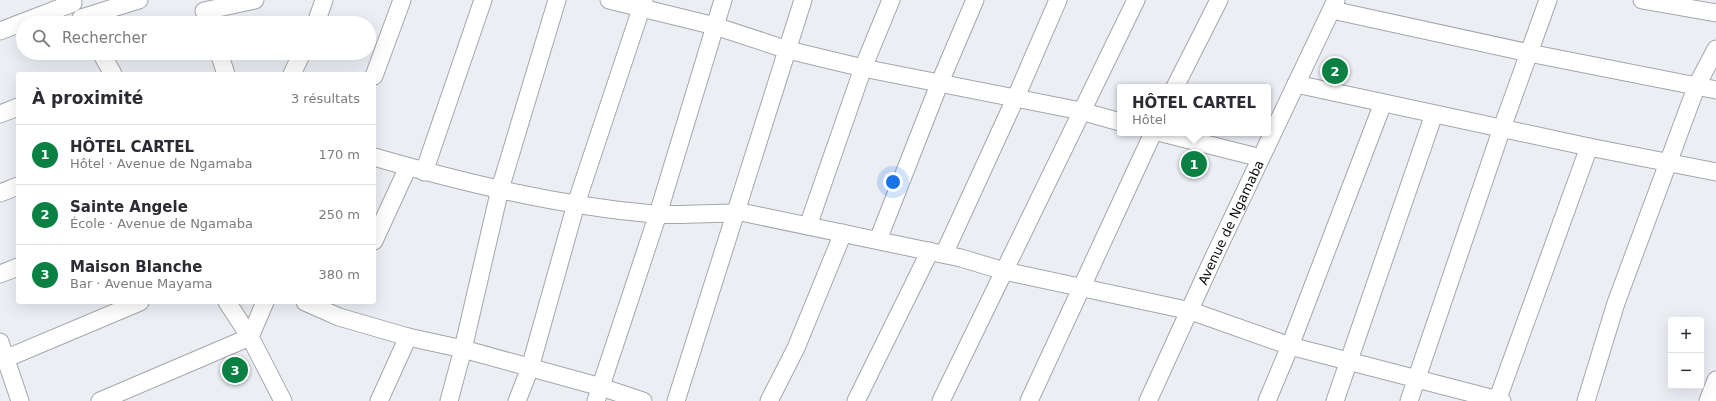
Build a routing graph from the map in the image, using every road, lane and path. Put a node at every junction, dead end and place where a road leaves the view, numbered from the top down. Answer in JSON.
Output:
{"nodes":[{"id":1,"x":255,"y":0,"type":"edge"},
{"id":2,"x":324,"y":0,"type":"edge"},
{"id":3,"x":402,"y":0,"type":"edge"},
{"id":4,"x":483,"y":0,"type":"edge"},
{"id":5,"x":557,"y":0,"type":"edge"},
{"id":6,"x":609,"y":0,"type":"edge"},
{"id":7,"x":723,"y":0,"type":"edge"},
{"id":8,"x":803,"y":0,"type":"edge"},
{"id":9,"x":891,"y":0,"type":"edge"},
{"id":10,"x":975,"y":0,"type":"edge"},
{"id":11,"x":1058,"y":0,"type":"edge"},
{"id":12,"x":1136,"y":0,"type":"edge"},
{"id":13,"x":1219,"y":0,"type":"edge"},
{"id":14,"x":1548,"y":0,"type":"edge"},
{"id":15,"x":1642,"y":0,"type":"edge"},
{"id":16,"x":72,"y":1,"type":"edge"},
{"id":17,"x":128,"y":1,"type":"edge"},
{"id":18,"x":642,"y":4,"type":"edge"},
{"id":19,"x":1334,"y":5,"type":"edge"},
{"id":20,"x":204,"y":11,"type":"edge"},
{"id":21,"x":1716,"y":13,"type":"edge"},
{"id":22,"x":36,"y":16,"type":"edge"},
{"id":23,"x":81,"y":16,"type":"edge"},
{"id":24,"x":92,"y":16,"type":"edge"},
{"id":25,"x":318,"y":16,"type":"edge"},
{"id":26,"x":16,"y":24,"type":"edge"},
{"id":27,"x":714,"y":26,"type":"junction"},
{"id":28,"x":0,"y":31,"type":"edge"},
{"id":29,"x":1716,"y":49,"type":"edge"},
{"id":30,"x":788,"y":50,"type":"junction"},
{"id":31,"x":1529,"y":53,"type":"junction"},
{"id":32,"x":104,"y":60,"type":"edge"},
{"id":33,"x":221,"y":60,"type":"edge"},
{"id":34,"x":299,"y":60,"type":"edge"},
{"id":35,"x":863,"y":68,"type":"junction"},
{"id":36,"x":109,"y":72,"type":"edge"},
{"id":37,"x":225,"y":72,"type":"edge"},
{"id":38,"x":293,"y":72,"type":"edge"},
{"id":39,"x":375,"y":72,"type":"edge"},
{"id":40,"x":940,"y":82,"type":"junction"},
{"id":41,"x":1177,"y":84,"type":"edge"},
{"id":42,"x":1296,"y":84,"type":"junction"},
{"id":43,"x":1697,"y":85,"type":"junction"},
{"id":44,"x":1716,"y":90,"type":"edge"},
{"id":45,"x":1016,"y":97,"type":"junction"},
{"id":46,"x":1383,"y":103,"type":"junction"},
{"id":47,"x":16,"y":108,"type":"edge"},
{"id":48,"x":1081,"y":111,"type":"junction"},
{"id":49,"x":0,"y":114,"type":"edge"},
{"id":50,"x":1434,"y":114,"type":"junction"},
{"id":51,"x":1117,"y":121,"type":"edge"},
{"id":52,"x":1502,"y":128,"type":"junction"},
{"id":53,"x":1151,"y":136,"type":"edge"},
{"id":54,"x":1174,"y":136,"type":"edge"},
{"id":55,"x":1589,"y":147,"type":"junction"},
{"id":56,"x":376,"y":157,"type":"edge"},
{"id":57,"x":1261,"y":158,"type":"junction"},
{"id":58,"x":1669,"y":163,"type":"junction"},
{"id":59,"x":408,"y":166,"type":"junction"},
{"id":60,"x":424,"y":172,"type":"junction"},
{"id":61,"x":1716,"y":172,"type":"edge"},
{"id":62,"x":16,"y":187,"type":"edge"},
{"id":63,"x":500,"y":189,"type":"junction"},
{"id":64,"x":0,"y":193,"type":"edge"},
{"id":65,"x":576,"y":204,"type":"junction"},
{"id":66,"x":736,"y":212,"type":"junction"},
{"id":67,"x":658,"y":214,"type":"junction"},
{"id":68,"x":808,"y":226,"type":"junction"},
{"id":69,"x":843,"y":233,"type":"junction"},
{"id":70,"x":376,"y":237,"type":"edge"},
{"id":71,"x":878,"y":240,"type":"junction"},
{"id":72,"x":937,"y":252,"type":"junction"},
{"id":73,"x":16,"y":268,"type":"edge"},
{"id":74,"x":1004,"y":271,"type":"junction"},
{"id":75,"x":0,"y":274,"type":"edge"},
{"id":76,"x":1082,"y":288,"type":"junction"},
{"id":77,"x":135,"y":304,"type":"edge"},
{"id":78,"x":228,"y":304,"type":"edge"},
{"id":79,"x":263,"y":304,"type":"edge"},
{"id":80,"x":315,"y":304,"type":"edge"},
{"id":81,"x":343,"y":309,"type":"edge"},
{"id":82,"x":1190,"y":311,"type":"junction"},
{"id":83,"x":250,"y":337,"type":"junction"},
{"id":84,"x":408,"y":337,"type":"junction"},
{"id":85,"x":0,"y":342,"type":"edge"},
{"id":86,"x":1290,"y":346,"type":"junction"},
{"id":87,"x":463,"y":349,"type":"junction"},
{"id":88,"x":3,"y":360,"type":"edge"},
{"id":89,"x":1349,"y":361,"type":"junction"},
{"id":90,"x":530,"y":368,"type":"junction"},
{"id":91,"x":1416,"y":378,"type":"junction"},
{"id":92,"x":1716,"y":380,"type":"edge"},
{"id":93,"x":598,"y":394,"type":"edge"},
{"id":94,"x":20,"y":401,"type":"edge"},
{"id":95,"x":100,"y":401,"type":"edge"},
{"id":96,"x":283,"y":401,"type":"edge"},
{"id":97,"x":379,"y":401,"type":"edge"},
{"id":98,"x":449,"y":401,"type":"edge"},
{"id":99,"x":517,"y":401,"type":"edge"},
{"id":100,"x":642,"y":401,"type":"edge"},
{"id":101,"x":676,"y":401,"type":"edge"},
{"id":102,"x":769,"y":401,"type":"edge"},
{"id":103,"x":856,"y":401,"type":"edge"},
{"id":104,"x":941,"y":401,"type":"edge"},
{"id":105,"x":1029,"y":401,"type":"edge"},
{"id":106,"x":1148,"y":401,"type":"edge"},
{"id":107,"x":1267,"y":401,"type":"edge"},
{"id":108,"x":1335,"y":401,"type":"edge"},
{"id":109,"x":1409,"y":401,"type":"edge"},
{"id":110,"x":1498,"y":401,"type":"edge"},
{"id":111,"x":1586,"y":401,"type":"edge"},
{"id":112,"x":1708,"y":401,"type":"edge"}],
"edges":[{"from":1,"to":20,"type":"street"},
{"from":2,"to":25,"type":"street"},
{"from":3,"to":39,"type":"street"},
{"from":4,"to":60,"type":"street"},
{"from":5,"to":63,"type":"street"},
{"from":6,"to":18,"type":"street"},
{"from":7,"to":27,"type":"street"},
{"from":8,"to":30,"type":"street"},
{"from":9,"to":35,"type":"street"},
{"from":10,"to":40,"type":"street"},
{"from":11,"to":45,"type":"street"},
{"from":12,"to":48,"type":"street"},
{"from":13,"to":41,"type":"street"},
{"from":14,"to":31,"type":"street"},
{"from":15,"to":21,"type":"street"},
{"from":16,"to":22,"type":"street"},
{"from":16,"to":23,"type":"street"},
{"from":17,"to":24,"type":"street"},
{"from":18,"to":27,"type":"street"},
{"from":18,"to":65,"type":"street"},
{"from":19,"to":31,"type":"street"},
{"from":19,"to":42,"type":"street","name":"Avenue de Ngamaba"},
{"from":26,"to":28,"type":"street"},
{"from":27,"to":30,"type":"street"},
{"from":27,"to":67,"type":"street"},
{"from":29,"to":43,"type":"street"},
{"from":30,"to":35,"type":"street"},
{"from":30,"to":66,"type":"street"},
{"from":31,"to":43,"type":"street"},
{"from":31,"to":52,"type":"street"},
{"from":32,"to":36,"type":"street"},
{"from":33,"to":37,"type":"street"},
{"from":34,"to":38,"type":"street"},
{"from":35,"to":40,"type":"street"},
{"from":35,"to":68,"type":"street"},
{"from":40,"to":45,"type":"street"},
{"from":40,"to":71,"type":"street"},
{"from":42,"to":46,"type":"street"},
{"from":42,"to":57,"type":"street","name":"Avenue de Ngamaba"},
{"from":43,"to":44,"type":"street"},
{"from":43,"to":58,"type":"street"},
{"from":45,"to":48,"type":"street"},
{"from":45,"to":72,"type":"street"},
{"from":46,"to":50,"type":"street"},
{"from":46,"to":86,"type":"street"},
{"from":47,"to":49,"type":"street"},
{"from":48,"to":51,"type":"street"},
{"from":48,"to":74,"type":"street"},
{"from":50,"to":52,"type":"street"},
{"from":50,"to":89,"type":"street"},
{"from":52,"to":55,"type":"street"},
{"from":52,"to":91,"type":"street"},
{"from":53,"to":76,"type":"street"},
{"from":54,"to":57,"type":"street"},
{"from":55,"to":58,"type":"street"},
{"from":55,"to":110,"type":"street"},
{"from":56,"to":59,"type":"street"},
{"from":57,"to":82,"type":"street","name":"Avenue de Ngamaba"},
{"from":58,"to":61,"type":"street"},
{"from":58,"to":111,"type":"street"},
{"from":59,"to":60,"type":"street"},
{"from":59,"to":70,"type":"street"},
{"from":60,"to":63,"type":"street"},
{"from":62,"to":64,"type":"street"},
{"from":63,"to":65,"type":"street"},
{"from":63,"to":87,"type":"street"},
{"from":65,"to":67,"type":"street"},
{"from":65,"to":90,"type":"street"},
{"from":66,"to":67,"type":"street"},
{"from":66,"to":68,"type":"street"},
{"from":66,"to":101,"type":"street"},
{"from":67,"to":93,"type":"street"},
{"from":68,"to":69,"type":"street"},
{"from":69,"to":71,"type":"street"},
{"from":69,"to":102,"type":"street"},
{"from":71,"to":72,"type":"street"},
{"from":72,"to":74,"type":"street"},
{"from":72,"to":103,"type":"street"},
{"from":73,"to":75,"type":"street"},
{"from":74,"to":76,"type":"street"},
{"from":74,"to":104,"type":"street"},
{"from":76,"to":82,"type":"street"},
{"from":76,"to":105,"type":"street"},
{"from":77,"to":88,"type":"street"},
{"from":78,"to":83,"type":"street"},
{"from":79,"to":83,"type":"street"},
{"from":80,"to":81,"type":"street"},
{"from":81,"to":84,"type":"street"},
{"from":82,"to":86,"type":"street"},
{"from":82,"to":106,"type":"street","name":"Avenue de Ngamaba"},
{"from":83,"to":95,"type":"street"},
{"from":83,"to":96,"type":"street"},
{"from":84,"to":87,"type":"street"},
{"from":84,"to":97,"type":"street"},
{"from":85,"to":88,"type":"street"},
{"from":86,"to":89,"type":"street"},
{"from":86,"to":107,"type":"street"},
{"from":87,"to":90,"type":"street"},
{"from":87,"to":98,"type":"street"},
{"from":88,"to":94,"type":"street"},
{"from":89,"to":91,"type":"street"},
{"from":89,"to":108,"type":"street"},
{"from":90,"to":93,"type":"street"},
{"from":90,"to":99,"type":"street"},
{"from":91,"to":109,"type":"street"},
{"from":91,"to":110,"type":"street"},
{"from":92,"to":112,"type":"street"},
{"from":93,"to":100,"type":"street"}]}
